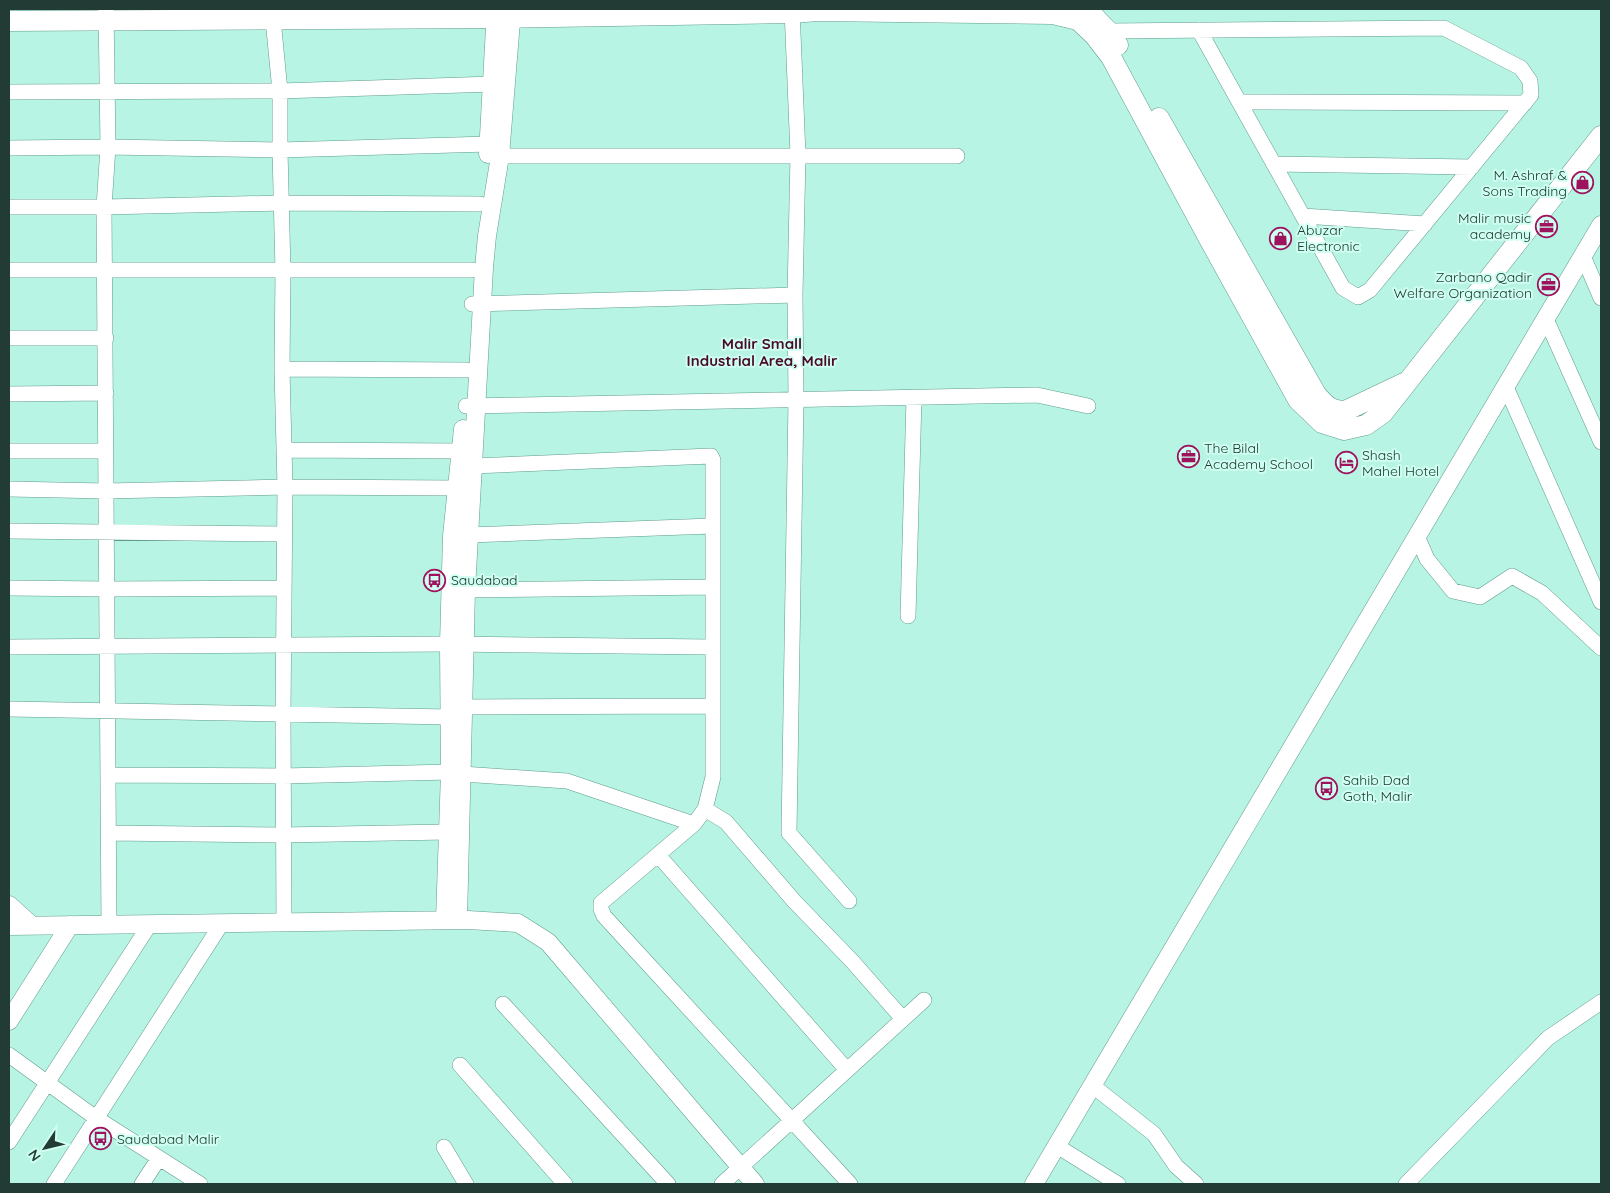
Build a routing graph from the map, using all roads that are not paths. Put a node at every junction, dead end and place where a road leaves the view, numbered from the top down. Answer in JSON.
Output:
{"nodes":[{"id":1,"x":817,"y":10,"type":"edge"},
{"id":2,"x":792,"y":11,"type":"edge"},
{"id":3,"x":1086,"y":12,"type":"edge"},
{"id":4,"x":504,"y":13,"type":"edge"},
{"id":5,"x":106,"y":14,"type":"edge"},
{"id":6,"x":273,"y":14,"type":"edge"},
{"id":7,"x":9,"y":20,"type":"edge"},
{"id":8,"x":1198,"y":30,"type":"junction"},
{"id":9,"x":1108,"y":31,"type":"junction"},
{"id":10,"x":493,"y":84,"type":"junction"},
{"id":11,"x":280,"y":91,"type":"junction"},
{"id":12,"x":9,"y":92,"type":"edge"},
{"id":13,"x":108,"y":93,"type":"junction"},
{"id":14,"x":1239,"y":102,"type":"junction"},
{"id":15,"x":1525,"y":103,"type":"junction"},
{"id":16,"x":498,"y":105,"type":"junction"},
{"id":17,"x":1601,"y":136,"type":"edge"},
{"id":18,"x":108,"y":147,"type":"junction"},
{"id":19,"x":9,"y":148,"type":"edge"},
{"id":20,"x":280,"y":150,"type":"junction"},
{"id":21,"x":495,"y":150,"type":"junction"},
{"id":22,"x":798,"y":155,"type":"junction"},
{"id":23,"x":957,"y":156,"type":"dead end"},
{"id":24,"x":1274,"y":164,"type":"junction"},
{"id":25,"x":1472,"y":167,"type":"junction"},
{"id":26,"x":282,"y":203,"type":"junction"},
{"id":27,"x":480,"y":204,"type":"junction"},
{"id":28,"x":9,"y":207,"type":"edge"},
{"id":29,"x":104,"y":207,"type":"junction"},
{"id":30,"x":1303,"y":216,"type":"junction"},
{"id":31,"x":1425,"y":224,"type":"junction"},
{"id":32,"x":1601,"y":225,"type":"edge"},
{"id":33,"x":1583,"y":256,"type":"junction"},
{"id":34,"x":9,"y":270,"type":"edge"},
{"id":35,"x":106,"y":270,"type":"junction"},
{"id":36,"x":472,"y":270,"type":"junction"},
{"id":37,"x":282,"y":271,"type":"junction"},
{"id":38,"x":795,"y":295,"type":"junction"},
{"id":39,"x":1601,"y":298,"type":"edge"},
{"id":40,"x":477,"y":304,"type":"junction"},
{"id":41,"x":1546,"y":318,"type":"junction"},
{"id":42,"x":9,"y":338,"type":"edge"},
{"id":43,"x":106,"y":338,"type":"junction"},
{"id":44,"x":282,"y":369,"type":"junction"},
{"id":45,"x":467,"y":370,"type":"junction"},
{"id":46,"x":1408,"y":382,"type":"junction"},
{"id":47,"x":1506,"y":387,"type":"junction"},
{"id":48,"x":106,"y":393,"type":"junction"},
{"id":49,"x":9,"y":394,"type":"edge"},
{"id":50,"x":914,"y":398,"type":"junction"},
{"id":51,"x":796,"y":400,"type":"junction"},
{"id":52,"x":471,"y":406,"type":"junction"},
{"id":53,"x":1088,"y":406,"type":"dead end"},
{"id":54,"x":1601,"y":442,"type":"edge"},
{"id":55,"x":284,"y":450,"type":"junction"},
{"id":56,"x":9,"y":451,"type":"edge"},
{"id":57,"x":106,"y":451,"type":"junction"},
{"id":58,"x":462,"y":451,"type":"junction"},
{"id":59,"x":473,"y":466,"type":"junction"},
{"id":60,"x":285,"y":487,"type":"junction"},
{"id":61,"x":457,"y":488,"type":"junction"},
{"id":62,"x":9,"y":489,"type":"edge"},
{"id":63,"x":106,"y":491,"type":"junction"},
{"id":64,"x":712,"y":526,"type":"junction"},
{"id":65,"x":9,"y":531,"type":"edge"},
{"id":66,"x":106,"y":532,"type":"junction"},
{"id":67,"x":284,"y":534,"type":"junction"},
{"id":68,"x":469,"y":535,"type":"junction"},
{"id":69,"x":1418,"y":536,"type":"junction"},
{"id":70,"x":712,"y":587,"type":"junction"},
{"id":71,"x":9,"y":588,"type":"edge"},
{"id":72,"x":284,"y":588,"type":"junction"},
{"id":73,"x":106,"y":590,"type":"junction"},
{"id":74,"x":466,"y":590,"type":"junction"},
{"id":75,"x":1601,"y":602,"type":"edge"},
{"id":76,"x":908,"y":616,"type":"dead end"},
{"id":77,"x":457,"y":644,"type":"junction"},
{"id":78,"x":283,"y":646,"type":"junction"},
{"id":79,"x":9,"y":647,"type":"edge"},
{"id":80,"x":107,"y":647,"type":"junction"},
{"id":81,"x":712,"y":648,"type":"junction"},
{"id":82,"x":1601,"y":648,"type":"edge"},
{"id":83,"x":712,"y":706,"type":"junction"},
{"id":84,"x":9,"y":709,"type":"edge"},
{"id":85,"x":108,"y":711,"type":"junction"},
{"id":86,"x":457,"y":712,"type":"junction"},
{"id":87,"x":282,"y":715,"type":"junction"},
{"id":88,"x":456,"y":773,"type":"junction"},
{"id":89,"x":108,"y":775,"type":"junction"},
{"id":90,"x":283,"y":776,"type":"junction"},
{"id":91,"x":705,"y":809,"type":"junction"},
{"id":92,"x":694,"y":824,"type":"junction"},
{"id":93,"x":447,"y":832,"type":"junction"},
{"id":94,"x":109,"y":833,"type":"junction"},
{"id":95,"x":283,"y":835,"type":"junction"},
{"id":96,"x":658,"y":855,"type":"junction"},
{"id":97,"x":849,"y":901,"type":"dead end"},
{"id":98,"x":9,"y":905,"type":"edge"},
{"id":99,"x":452,"y":920,"type":"junction"},
{"id":100,"x":284,"y":922,"type":"junction"},
{"id":101,"x":222,"y":923,"type":"junction"},
{"id":102,"x":109,"y":924,"type":"junction"},
{"id":103,"x":150,"y":924,"type":"junction"},
{"id":104,"x":31,"y":925,"type":"junction"},
{"id":105,"x":70,"y":925,"type":"junction"},
{"id":106,"x":9,"y":926,"type":"edge"},
{"id":107,"x":924,"y":1000,"type":"dead end"},
{"id":108,"x":1601,"y":1002,"type":"edge"},
{"id":109,"x":503,"y":1004,"type":"dead end"},
{"id":110,"x":903,"y":1019,"type":"junction"},
{"id":111,"x":9,"y":1021,"type":"edge"},
{"id":112,"x":9,"y":1055,"type":"edge"},
{"id":113,"x":460,"y":1065,"type":"dead end"},
{"id":114,"x":847,"y":1070,"type":"junction"},
{"id":115,"x":46,"y":1082,"type":"junction"},
{"id":116,"x":1093,"y":1086,"type":"junction"},
{"id":117,"x":96,"y":1118,"type":"junction"},
{"id":118,"x":792,"y":1121,"type":"junction"},
{"id":119,"x":9,"y":1142,"type":"edge"},
{"id":120,"x":1057,"y":1146,"type":"junction"},
{"id":121,"x":444,"y":1147,"type":"dead end"},
{"id":122,"x":159,"y":1158,"type":"junction"},
{"id":123,"x":740,"y":1168,"type":"junction"},
{"id":124,"x":54,"y":1184,"type":"edge"},
{"id":125,"x":142,"y":1184,"type":"edge"},
{"id":126,"x":200,"y":1184,"type":"edge"},
{"id":127,"x":466,"y":1184,"type":"edge"},
{"id":128,"x":565,"y":1184,"type":"edge"},
{"id":129,"x":668,"y":1184,"type":"edge"},
{"id":130,"x":722,"y":1184,"type":"edge"},
{"id":131,"x":755,"y":1184,"type":"edge"},
{"id":132,"x":850,"y":1184,"type":"edge"},
{"id":133,"x":1034,"y":1184,"type":"edge"},
{"id":134,"x":1118,"y":1184,"type":"edge"},
{"id":135,"x":1196,"y":1184,"type":"edge"},
{"id":136,"x":1406,"y":1184,"type":"edge"}],
"edges":[{"from":1,"to":2,"type":"main road"},
{"from":1,"to":3,"type":"main road"},
{"from":2,"to":4,"type":"main road"},
{"from":2,"to":22,"type":"street"},
{"from":3,"to":9,"type":"main road"},
{"from":3,"to":46,"type":"main road"},
{"from":4,"to":6,"type":"main road"},
{"from":4,"to":10,"type":"street"},
{"from":4,"to":16,"type":"street"},
{"from":5,"to":6,"type":"main road"},
{"from":5,"to":7,"type":"main road"},
{"from":5,"to":13,"type":"street"},
{"from":6,"to":11,"type":"street"},
{"from":8,"to":9,"type":"street"},
{"from":8,"to":14,"type":"street"},
{"from":8,"to":15,"type":"street"},
{"from":9,"to":46,"type":"main road"},
{"from":10,"to":11,"type":"street"},
{"from":10,"to":16,"type":"street"},
{"from":11,"to":13,"type":"street"},
{"from":11,"to":20,"type":"street"},
{"from":12,"to":13,"type":"street"},
{"from":13,"to":18,"type":"street"},
{"from":14,"to":15,"type":"street"},
{"from":14,"to":24,"type":"street"},
{"from":15,"to":25,"type":"street"},
{"from":16,"to":21,"type":"street"},
{"from":17,"to":46,"type":"main road"},
{"from":18,"to":19,"type":"street"},
{"from":18,"to":20,"type":"street"},
{"from":18,"to":29,"type":"street"},
{"from":20,"to":21,"type":"street"},
{"from":20,"to":26,"type":"street"},
{"from":21,"to":22,"type":"street"},
{"from":21,"to":27,"type":"street"},
{"from":21,"to":40,"type":"street"},
{"from":22,"to":23,"type":"street"},
{"from":22,"to":38,"type":"street"},
{"from":24,"to":25,"type":"street"},
{"from":24,"to":30,"type":"street"},
{"from":25,"to":31,"type":"street"},
{"from":26,"to":27,"type":"street"},
{"from":26,"to":29,"type":"street"},
{"from":26,"to":37,"type":"street"},
{"from":27,"to":36,"type":"street"},
{"from":28,"to":29,"type":"street"},
{"from":29,"to":35,"type":"street"},
{"from":30,"to":31,"type":"street"},
{"from":30,"to":31,"type":"street"},
{"from":32,"to":33,"type":"street"},
{"from":33,"to":39,"type":"street"},
{"from":33,"to":41,"type":"street"},
{"from":34,"to":35,"type":"street"},
{"from":35,"to":37,"type":"street"},
{"from":35,"to":43,"type":"street"},
{"from":36,"to":37,"type":"street"},
{"from":36,"to":40,"type":"street"},
{"from":37,"to":44,"type":"street"},
{"from":38,"to":40,"type":"street"},
{"from":38,"to":51,"type":"street"},
{"from":40,"to":45,"type":"street"},
{"from":40,"to":52,"type":"street"},
{"from":41,"to":47,"type":"street"},
{"from":41,"to":54,"type":"street"},
{"from":42,"to":43,"type":"street"},
{"from":43,"to":48,"type":"street"},
{"from":44,"to":45,"type":"street"},
{"from":44,"to":55,"type":"street"},
{"from":45,"to":52,"type":"street"},
{"from":47,"to":69,"type":"street"},
{"from":47,"to":75,"type":"street"},
{"from":48,"to":49,"type":"street"},
{"from":48,"to":57,"type":"street"},
{"from":50,"to":51,"type":"street"},
{"from":50,"to":53,"type":"street"},
{"from":50,"to":76,"type":"street"},
{"from":51,"to":52,"type":"street"},
{"from":51,"to":97,"type":"street"},
{"from":52,"to":58,"type":"street"},
{"from":52,"to":59,"type":"street"},
{"from":55,"to":58,"type":"street"},
{"from":55,"to":60,"type":"street"},
{"from":56,"to":57,"type":"street"},
{"from":57,"to":63,"type":"street"},
{"from":58,"to":61,"type":"street"},
{"from":59,"to":64,"type":"street"},
{"from":59,"to":68,"type":"street"},
{"from":60,"to":61,"type":"street"},
{"from":60,"to":63,"type":"street"},
{"from":60,"to":67,"type":"street"},
{"from":61,"to":77,"type":"street"},
{"from":62,"to":63,"type":"street"},
{"from":63,"to":66,"type":"street"},
{"from":64,"to":68,"type":"street"},
{"from":64,"to":70,"type":"street"},
{"from":65,"to":66,"type":"street"},
{"from":66,"to":67,"type":"street"},
{"from":66,"to":73,"type":"street"},
{"from":67,"to":72,"type":"street"},
{"from":68,"to":74,"type":"street"},
{"from":69,"to":82,"type":"street"},
{"from":69,"to":116,"type":"street"},
{"from":70,"to":74,"type":"street"},
{"from":70,"to":81,"type":"street"},
{"from":71,"to":73,"type":"street"},
{"from":72,"to":73,"type":"street"},
{"from":72,"to":78,"type":"street"},
{"from":73,"to":80,"type":"street"},
{"from":74,"to":77,"type":"street"},
{"from":77,"to":78,"type":"street"},
{"from":77,"to":81,"type":"street"},
{"from":77,"to":86,"type":"street"},
{"from":78,"to":80,"type":"street"},
{"from":78,"to":87,"type":"street"},
{"from":79,"to":80,"type":"street"},
{"from":80,"to":85,"type":"street"},
{"from":81,"to":83,"type":"street"},
{"from":83,"to":86,"type":"street"},
{"from":83,"to":91,"type":"street"},
{"from":84,"to":85,"type":"street"},
{"from":85,"to":87,"type":"street"},
{"from":85,"to":89,"type":"street"},
{"from":86,"to":87,"type":"street"},
{"from":86,"to":88,"type":"street"},
{"from":87,"to":90,"type":"street"},
{"from":88,"to":90,"type":"street"},
{"from":88,"to":92,"type":"street"},
{"from":88,"to":93,"type":"street"},
{"from":88,"to":99,"type":"street"},
{"from":89,"to":90,"type":"street"},
{"from":89,"to":94,"type":"street"},
{"from":90,"to":95,"type":"street"},
{"from":91,"to":92,"type":"street"},
{"from":91,"to":110,"type":"street"},
{"from":92,"to":96,"type":"street"},
{"from":93,"to":95,"type":"street"},
{"from":93,"to":99,"type":"street"},
{"from":94,"to":95,"type":"street"},
{"from":94,"to":102,"type":"street"},
{"from":95,"to":100,"type":"street"},
{"from":96,"to":114,"type":"street"},
{"from":96,"to":118,"type":"street"},
{"from":98,"to":104,"type":"street"},
{"from":99,"to":100,"type":"street"},
{"from":99,"to":123,"type":"street"},
{"from":100,"to":101,"type":"street"},
{"from":101,"to":103,"type":"street"},
{"from":101,"to":117,"type":"street"},
{"from":102,"to":103,"type":"street"},
{"from":102,"to":105,"type":"street"},
{"from":103,"to":115,"type":"street"},
{"from":104,"to":105,"type":"street"},
{"from":104,"to":106,"type":"street"},
{"from":105,"to":111,"type":"street"},
{"from":107,"to":110,"type":"street"},
{"from":108,"to":136,"type":"street"},
{"from":109,"to":129,"type":"street"},
{"from":110,"to":114,"type":"street"},
{"from":112,"to":115,"type":"street"},
{"from":113,"to":128,"type":"street"},
{"from":114,"to":118,"type":"street"},
{"from":115,"to":117,"type":"street"},
{"from":115,"to":119,"type":"street"},
{"from":116,"to":120,"type":"street"},
{"from":116,"to":135,"type":"street"},
{"from":117,"to":122,"type":"street"},
{"from":117,"to":124,"type":"street"},
{"from":118,"to":123,"type":"street"},
{"from":118,"to":132,"type":"street"},
{"from":120,"to":133,"type":"street"},
{"from":120,"to":134,"type":"street"},
{"from":121,"to":127,"type":"street"},
{"from":122,"to":125,"type":"street"},
{"from":122,"to":126,"type":"street"},
{"from":123,"to":130,"type":"street"},
{"from":123,"to":131,"type":"street"}]}
